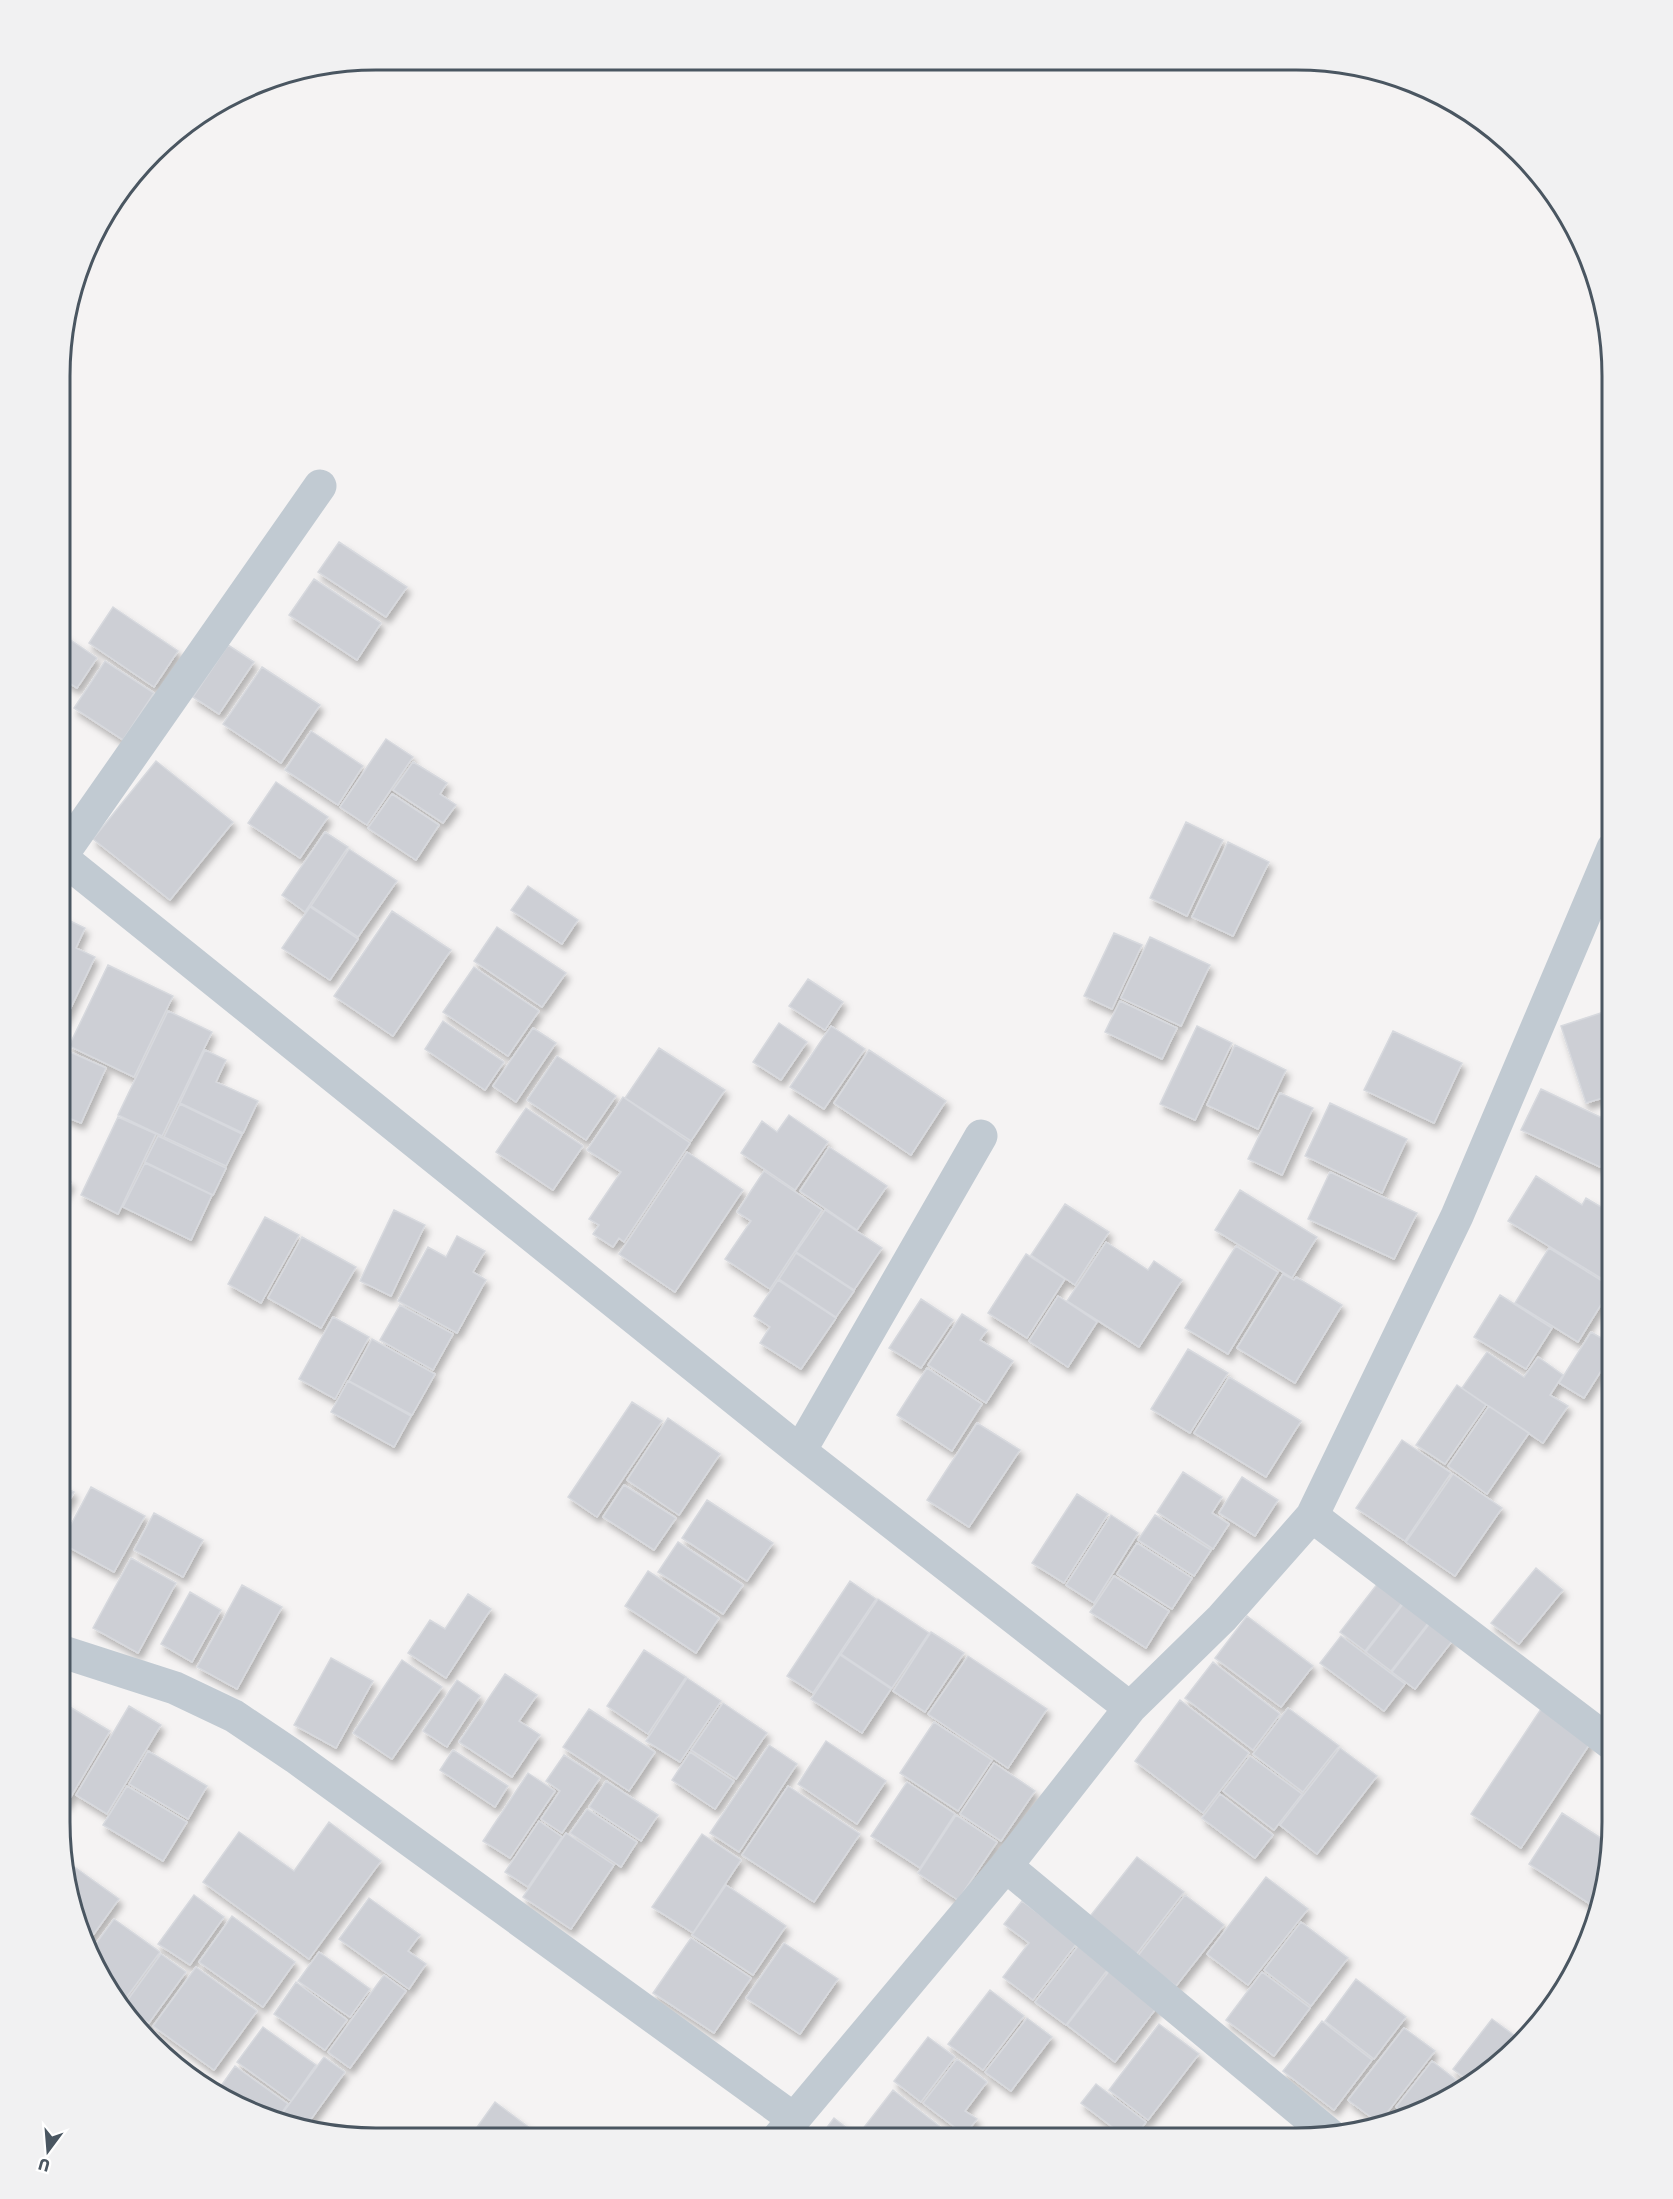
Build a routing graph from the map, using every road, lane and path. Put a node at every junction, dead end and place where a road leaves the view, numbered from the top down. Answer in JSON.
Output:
{"nodes":[{"id":1,"x":320,"y":486,"type":"dead end"},
{"id":2,"x":70,"y":845,"type":"edge"},
{"id":3,"x":70,"y":863,"type":"edge"},
{"id":4,"x":1602,"y":874,"type":"edge"},
{"id":5,"x":981,"y":1136,"type":"dead end"},
{"id":6,"x":800,"y":1451,"type":"junction"},
{"id":7,"x":1312,"y":1516,"type":"junction"},
{"id":8,"x":70,"y":1656,"type":"edge"},
{"id":9,"x":1130,"y":1708,"type":"junction"},
{"id":10,"x":1602,"y":1736,"type":"edge"},
{"id":11,"x":1006,"y":1866,"type":"junction"},
{"id":12,"x":786,"y":2128,"type":"edge"},
{"id":13,"x":1320,"y":2128,"type":"edge"}],
"edges":[{"from":1,"to":2,"type":"street"},
{"from":3,"to":6,"type":"street"},
{"from":4,"to":7,"type":"street"},
{"from":5,"to":6,"type":"street"},
{"from":6,"to":9,"type":"street"},
{"from":7,"to":9,"type":"street"},
{"from":7,"to":10,"type":"street"},
{"from":8,"to":12,"type":"street"},
{"from":9,"to":11,"type":"street"},
{"from":11,"to":12,"type":"street"},
{"from":11,"to":13,"type":"street"}]}
